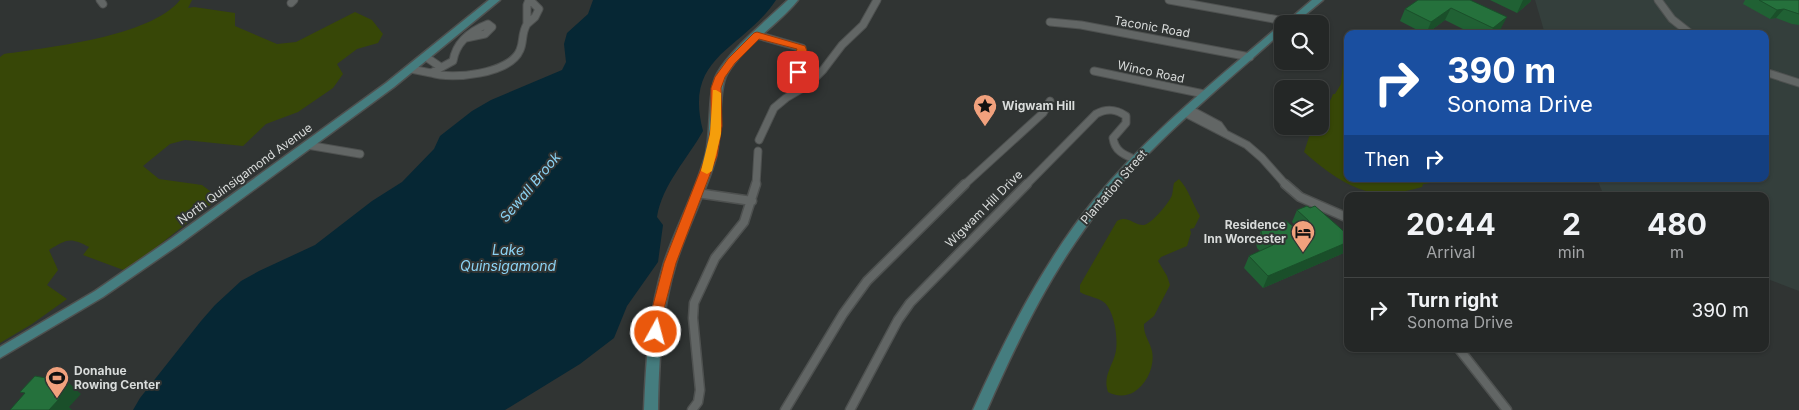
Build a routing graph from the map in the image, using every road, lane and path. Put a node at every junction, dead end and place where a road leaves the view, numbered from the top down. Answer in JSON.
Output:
{"nodes":[{"id":1,"x":494,"y":0,"type":"edge"},
{"id":2,"x":530,"y":0,"type":"edge"},
{"id":3,"x":793,"y":0,"type":"edge"},
{"id":4,"x":877,"y":0,"type":"edge"},
{"id":5,"x":1169,"y":0,"type":"edge"},
{"id":6,"x":1217,"y":0,"type":"edge"},
{"id":7,"x":1318,"y":0,"type":"edge"},
{"id":8,"x":1658,"y":0,"type":"edge"},
{"id":9,"x":1216,"y":8,"type":"junction"},
{"id":10,"x":1299,"y":15,"type":"edge"},
{"id":11,"x":1050,"y":22,"type":"dead end"},
{"id":12,"x":1274,"y":22,"type":"edge"},
{"id":13,"x":527,"y":24,"type":"junction"},
{"id":14,"x":1686,"y":30,"type":"edge"},
{"id":15,"x":757,"y":35,"type":"junction"},
{"id":16,"x":1274,"y":36,"type":"edge"},
{"id":17,"x":466,"y":38,"type":"dead end"},
{"id":18,"x":1250,"y":56,"type":"junction"},
{"id":19,"x":426,"y":57,"type":"junction"},
{"id":20,"x":438,"y":66,"type":"junction"},
{"id":21,"x":411,"y":69,"type":"junction"},
{"id":22,"x":1094,"y":71,"type":"dead end"},
{"id":23,"x":431,"y":72,"type":"junction"},
{"id":24,"x":1769,"y":73,"type":"edge"},
{"id":25,"x":814,"y":78,"type":"junction"},
{"id":26,"x":1799,"y":83,"type":"edge"},
{"id":27,"x":1204,"y":94,"type":"junction"},
{"id":28,"x":1050,"y":101,"type":"dead end"},
{"id":29,"x":1187,"y":111,"type":"junction"},
{"id":30,"x":759,"y":140,"type":"dead end"},
{"id":31,"x":307,"y":145,"type":"junction"},
{"id":32,"x":758,"y":151,"type":"dead end"},
{"id":33,"x":360,"y":154,"type":"dead end"},
{"id":34,"x":1136,"y":160,"type":"junction"},
{"id":35,"x":697,"y":193,"type":"junction"},
{"id":36,"x":752,"y":201,"type":"junction"},
{"id":37,"x":1344,"y":216,"type":"edge"},
{"id":38,"x":1461,"y":352,"type":"edge"},
{"id":39,"x":0,"y":353,"type":"edge"},
{"id":40,"x":693,"y":409,"type":"edge"},
{"id":41,"x":651,"y":410,"type":"edge"},
{"id":42,"x":785,"y":410,"type":"edge"},
{"id":43,"x":850,"y":410,"type":"edge"},
{"id":44,"x":980,"y":410,"type":"edge"},
{"id":45,"x":1507,"y":410,"type":"edge"}],
"edges":[{"from":1,"to":19,"type":"main road","name":"North Quinsigamond Avenue"},
{"from":2,"to":13,"type":"street"},
{"from":2,"to":13,"type":"street"},
{"from":3,"to":15,"type":"main road"},
{"from":4,"to":25,"type":"street"},
{"from":5,"to":9,"type":"street"},
{"from":6,"to":9,"type":"street"},
{"from":7,"to":10,"type":"main road","name":"Plantation Street"},
{"from":8,"to":14,"type":"street"},
{"from":9,"to":12,"type":"street"},
{"from":11,"to":18,"type":"street","name":"Taconic Road"},
{"from":13,"to":23,"type":"street"},
{"from":15,"to":25,"type":"street"},
{"from":15,"to":35,"type":"main road"},
{"from":16,"to":18,"type":"main road","name":"Plantation Street"},
{"from":17,"to":20,"type":"street"},
{"from":18,"to":27,"type":"main road","name":"Plantation Street"},
{"from":19,"to":20,"type":"street"},
{"from":19,"to":21,"type":"main road","name":"North Quinsigamond Avenue"},
{"from":20,"to":23,"type":"street"},
{"from":21,"to":23,"type":"street"},
{"from":21,"to":31,"type":"main road","name":"North Quinsigamond Avenue"},
{"from":22,"to":27,"type":"street","name":"Winco Road"},
{"from":24,"to":26,"type":"street"},
{"from":25,"to":30,"type":"street"},
{"from":27,"to":29,"type":"main road","name":"Plantation Street"},
{"from":28,"to":42,"type":"street"},
{"from":29,"to":34,"type":"main road","name":"Plantation Street"},
{"from":29,"to":37,"type":"street"},
{"from":31,"to":33,"type":"street"},
{"from":31,"to":39,"type":"main road","name":"North Quinsigamond Avenue"},
{"from":32,"to":36,"type":"street"},
{"from":34,"to":43,"type":"street","name":"Wigwam Hill Drive"},
{"from":34,"to":44,"type":"main road","name":"Plantation Street"},
{"from":35,"to":36,"type":"street"},
{"from":35,"to":41,"type":"main road"},
{"from":36,"to":40,"type":"street"},
{"from":38,"to":45,"type":"street"}]}
